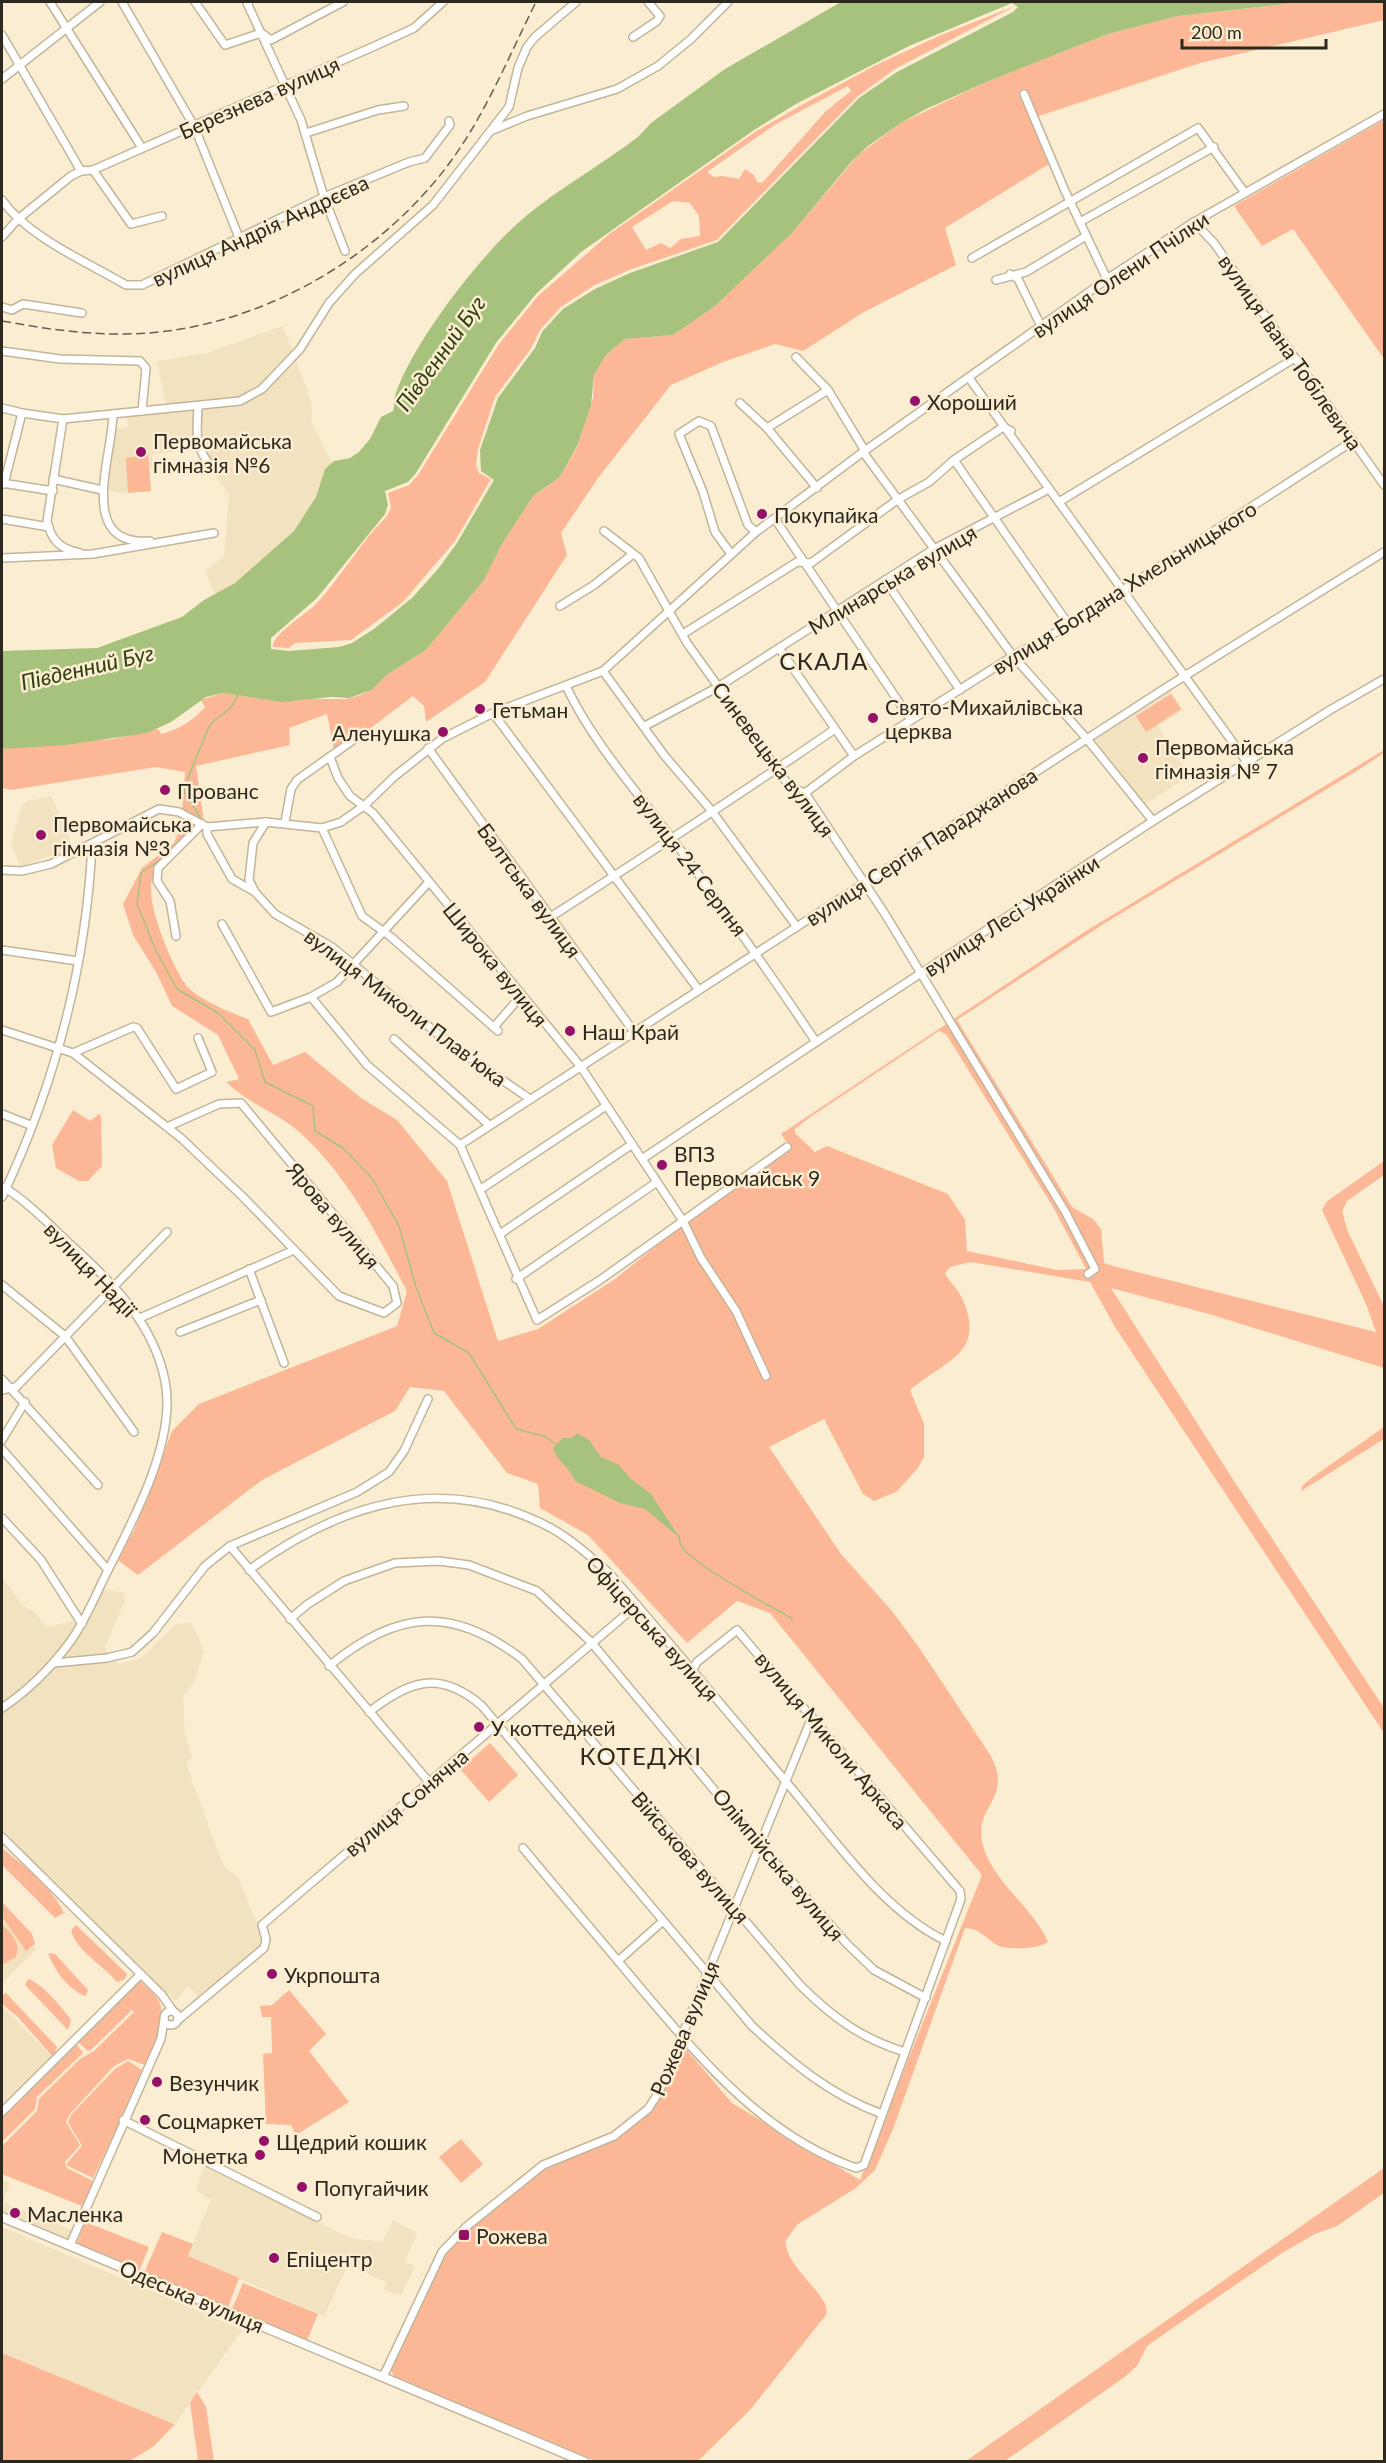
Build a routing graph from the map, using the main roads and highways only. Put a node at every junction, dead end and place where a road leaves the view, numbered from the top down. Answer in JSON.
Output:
{"nodes":[{"id":1,"x":2,"y":2217,"type":"edge"},
{"id":2,"x":585,"y":2462,"type":"edge"}],
"edges":[{"from":1,"to":2,"type":"main road","name":"Одеська вулиця"}]}
